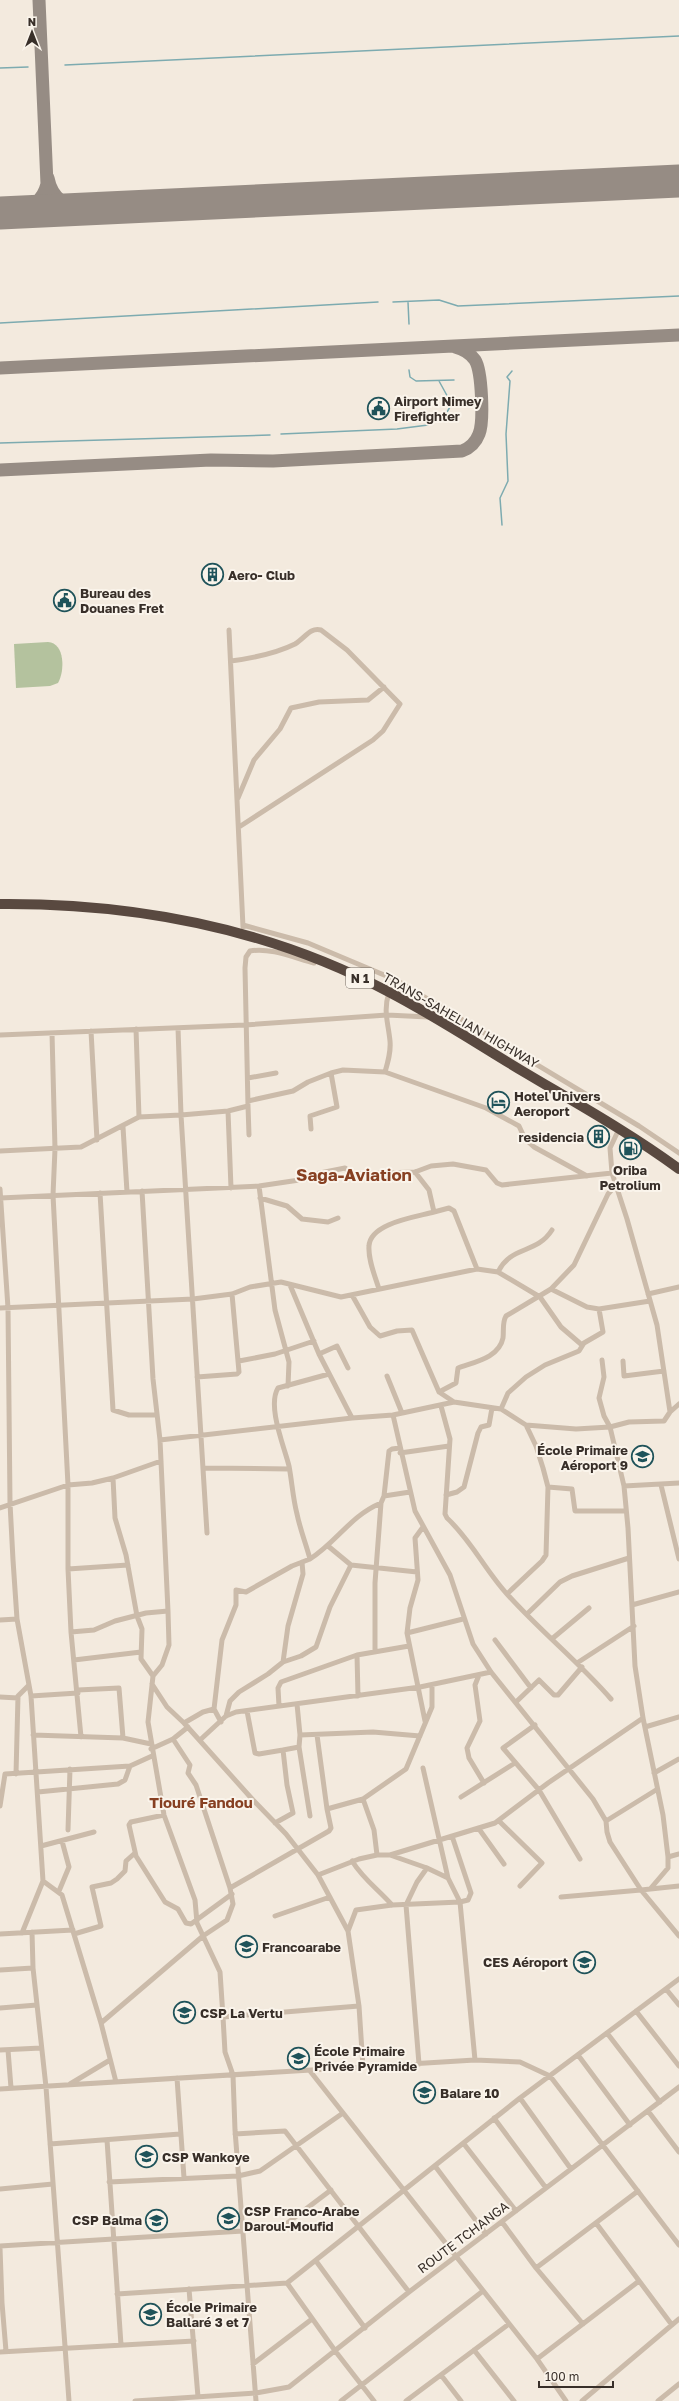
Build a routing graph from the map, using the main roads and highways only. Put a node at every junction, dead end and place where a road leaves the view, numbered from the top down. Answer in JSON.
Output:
{"nodes":[{"id":1,"x":0,"y":904,"type":"edge"},
{"id":2,"x":679,"y":1169,"type":"edge"}],
"edges":[{"from":1,"to":2,"type":"highway","name":"TRANS-SAHELIAN HIGHWAY","number":"N 1"}]}
